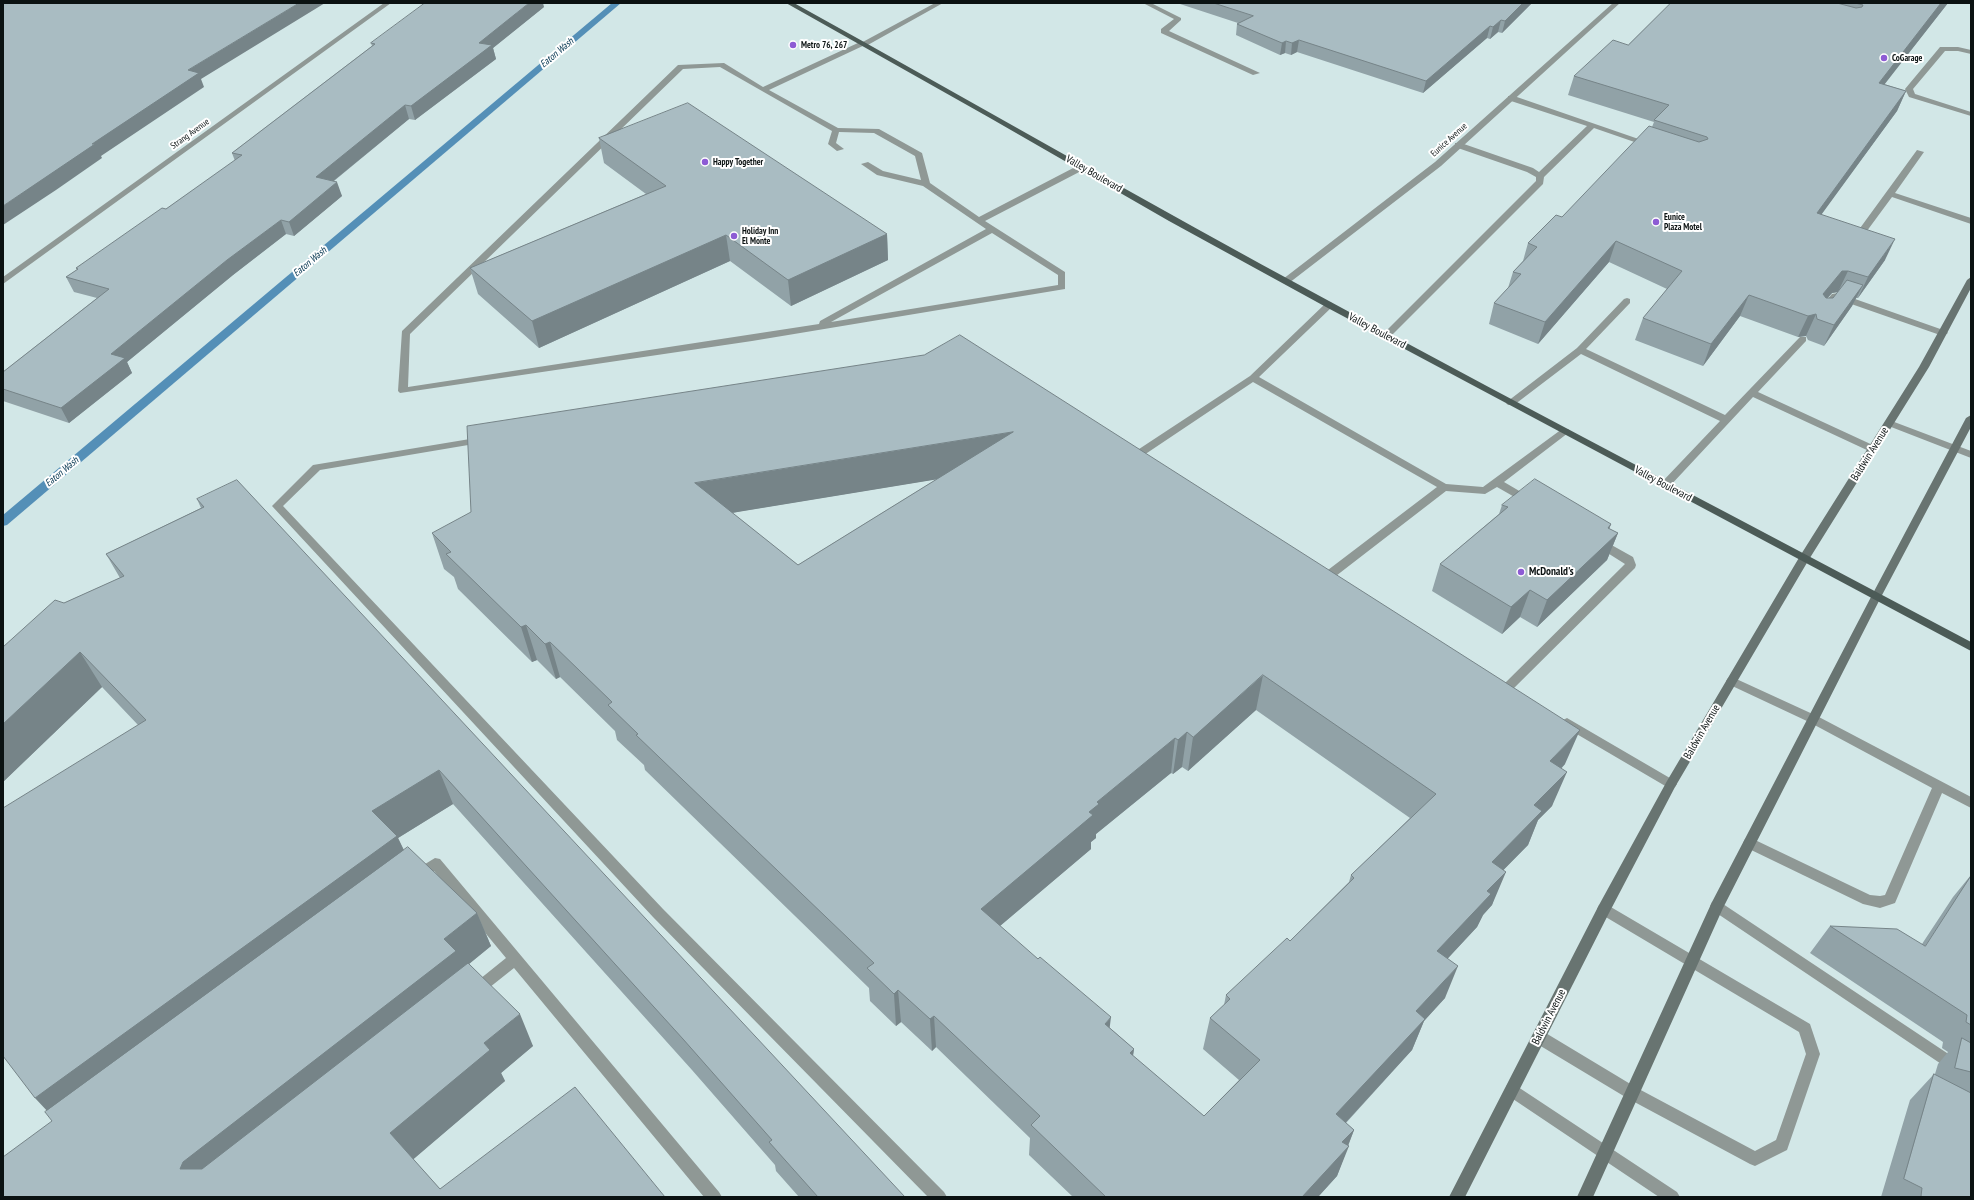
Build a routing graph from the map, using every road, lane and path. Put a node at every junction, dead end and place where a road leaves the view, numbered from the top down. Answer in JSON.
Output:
{"nodes":[{"id":1,"x":388,"y":3,"type":"edge"},
{"id":2,"x":789,"y":3,"type":"edge"},
{"id":3,"x":940,"y":3,"type":"edge"},
{"id":4,"x":1146,"y":3,"type":"edge"},
{"id":5,"x":1617,"y":3,"type":"edge"},
{"id":6,"x":863,"y":44,"type":"junction"},
{"id":7,"x":1971,"y":52,"type":"edge"},
{"id":8,"x":1256,"y":73,"type":"dead end"},
{"id":9,"x":763,"y":90,"type":"junction"},
{"id":10,"x":1511,"y":98,"type":"junction"},
{"id":11,"x":1971,"y":114,"type":"edge"},
{"id":12,"x":1593,"y":125,"type":"junction"},
{"id":13,"x":836,"y":130,"type":"junction"},
{"id":14,"x":1458,"y":145,"type":"junction"},
{"id":15,"x":1659,"y":147,"type":"edge"},
{"id":16,"x":840,"y":149,"type":"dead end"},
{"id":17,"x":1920,"y":152,"type":"dead end"},
{"id":18,"x":865,"y":164,"type":"dead end"},
{"id":19,"x":1082,"y":167,"type":"junction"},
{"id":20,"x":1540,"y":176,"type":"junction"},
{"id":21,"x":926,"y":184,"type":"junction"},
{"id":22,"x":1890,"y":194,"type":"junction"},
{"id":23,"x":979,"y":221,"type":"junction"},
{"id":24,"x":1971,"y":221,"type":"edge"},
{"id":25,"x":992,"y":229,"type":"junction"},
{"id":26,"x":1858,"y":237,"type":"edge"},
{"id":27,"x":1971,"y":280,"type":"edge"},
{"id":28,"x":3,"y":282,"type":"edge"},
{"id":29,"x":1286,"y":282,"type":"junction"},
{"id":30,"x":1627,"y":301,"type":"dead end"},
{"id":31,"x":1329,"y":305,"type":"junction"},
{"id":32,"x":1819,"y":316,"type":"edge"},
{"id":33,"x":815,"y":327,"type":"junction"},
{"id":34,"x":1943,"y":333,"type":"junction"},
{"id":35,"x":1386,"y":336,"type":"junction"},
{"id":36,"x":1803,"y":339,"type":"edge"},
{"id":37,"x":1580,"y":350,"type":"junction"},
{"id":38,"x":1253,"y":378,"type":"junction"},
{"id":39,"x":1752,"y":393,"type":"junction"},
{"id":40,"x":1511,"y":403,"type":"junction"},
{"id":41,"x":1971,"y":418,"type":"edge"},
{"id":42,"x":1727,"y":420,"type":"junction"},
{"id":43,"x":1889,"y":423,"type":"junction"},
{"id":44,"x":1565,"y":432,"type":"junction"},
{"id":45,"x":490,"y":439,"type":"edge"},
{"id":46,"x":1955,"y":448,"type":"junction"},
{"id":47,"x":1873,"y":449,"type":"junction"},
{"id":48,"x":1971,"y":455,"type":"edge"},
{"id":49,"x":1150,"y":464,"type":"edge"},
{"id":50,"x":1497,"y":482,"type":"junction"},
{"id":51,"x":1665,"y":485,"type":"junction"},
{"id":52,"x":1444,"y":487,"type":"junction"},
{"id":53,"x":1536,"y":505,"type":"edge"},
{"id":54,"x":1589,"y":536,"type":"edge"},
{"id":55,"x":1804,"y":559,"type":"junction"},
{"id":56,"x":1328,"y":576,"type":"edge"},
{"id":57,"x":1876,"y":597,"type":"junction"},
{"id":58,"x":1971,"y":647,"type":"edge"},
{"id":59,"x":1494,"y":680,"type":"edge"},
{"id":60,"x":1732,"y":681,"type":"junction"},
{"id":61,"x":1555,"y":716,"type":"edge"},
{"id":62,"x":1813,"y":719,"type":"junction"},
{"id":63,"x":1671,"y":784,"type":"junction"},
{"id":64,"x":1939,"y":785,"type":"junction"},
{"id":65,"x":1971,"y":803,"type":"edge"},
{"id":66,"x":1749,"y":843,"type":"junction"},
{"id":67,"x":404,"y":887,"type":"edge"},
{"id":68,"x":1717,"y":906,"type":"junction"},
{"id":69,"x":1604,"y":909,"type":"junction"},
{"id":70,"x":516,"y":958,"type":"junction"},
{"id":71,"x":1693,"y":961,"type":"junction"},
{"id":72,"x":466,"y":997,"type":"edge"},
{"id":73,"x":1538,"y":1037,"type":"junction"},
{"id":74,"x":1971,"y":1077,"type":"edge"},
{"id":75,"x":1512,"y":1090,"type":"junction"},
{"id":76,"x":1632,"y":1093,"type":"junction"},
{"id":77,"x":1606,"y":1151,"type":"junction"},
{"id":78,"x":714,"y":1197,"type":"edge"},
{"id":79,"x":939,"y":1197,"type":"edge"},
{"id":80,"x":1457,"y":1197,"type":"edge"},
{"id":81,"x":1586,"y":1197,"type":"edge"},
{"id":82,"x":1672,"y":1197,"type":"edge"}],
"edges":[{"from":1,"to":28,"type":"street","name":"Strang Avenue"},
{"from":2,"to":6,"type":"main road","name":"Valley Boulevard"},
{"from":3,"to":6,"type":"street"},
{"from":4,"to":8,"type":"street"},
{"from":5,"to":10,"type":"street","name":"Eunice Avenue"},
{"from":6,"to":9,"type":"street"},
{"from":6,"to":19,"type":"main road","name":"Valley Boulevard"},
{"from":7,"to":11,"type":"street"},
{"from":9,"to":13,"type":"street"},
{"from":9,"to":33,"type":"street"},
{"from":10,"to":12,"type":"street"},
{"from":10,"to":14,"type":"street","name":"Eunice Avenue"},
{"from":12,"to":15,"type":"street"},
{"from":12,"to":20,"type":"street"},
{"from":13,"to":16,"type":"street"},
{"from":13,"to":21,"type":"street"},
{"from":14,"to":20,"type":"street"},
{"from":14,"to":29,"type":"street","name":"Eunice Avenue"},
{"from":17,"to":22,"type":"street"},
{"from":18,"to":21,"type":"street"},
{"from":19,"to":23,"type":"street"},
{"from":19,"to":29,"type":"main road","name":"Valley Boulevard"},
{"from":20,"to":35,"type":"street"},
{"from":21,"to":23,"type":"street"},
{"from":22,"to":24,"type":"street"},
{"from":22,"to":26,"type":"street"},
{"from":23,"to":25,"type":"street"},
{"from":25,"to":33,"type":"street"},
{"from":25,"to":33,"type":"street"},
{"from":27,"to":34,"type":"main road","name":"Baldwin Avenue"},
{"from":29,"to":31,"type":"main road","name":"Valley Boulevard"},
{"from":30,"to":37,"type":"street"},
{"from":31,"to":35,"type":"main road","name":"Valley Boulevard"},
{"from":31,"to":38,"type":"street"},
{"from":32,"to":34,"type":"street"},
{"from":34,"to":43,"type":"main road","name":"Baldwin Avenue"},
{"from":35,"to":40,"type":"main road","name":"Valley Boulevard"},
{"from":36,"to":39,"type":"street"},
{"from":37,"to":40,"type":"street"},
{"from":37,"to":42,"type":"street"},
{"from":38,"to":49,"type":"street"},
{"from":38,"to":52,"type":"street"},
{"from":39,"to":42,"type":"street"},
{"from":39,"to":47,"type":"street"},
{"from":40,"to":44,"type":"main road","name":"Valley Boulevard"},
{"from":41,"to":46,"type":"main road"},
{"from":42,"to":51,"type":"street"},
{"from":43,"to":46,"type":"street"},
{"from":43,"to":47,"type":"main road","name":"Baldwin Avenue"},
{"from":44,"to":50,"type":"street"},
{"from":44,"to":51,"type":"main road","name":"Valley Boulevard"},
{"from":45,"to":79,"type":"street"},
{"from":46,"to":48,"type":"street"},
{"from":46,"to":57,"type":"main road"},
{"from":47,"to":55,"type":"main road","name":"Baldwin Avenue"},
{"from":50,"to":52,"type":"street"},
{"from":50,"to":53,"type":"street"},
{"from":51,"to":55,"type":"main road","name":"Valley Boulevard"},
{"from":52,"to":56,"type":"street"},
{"from":54,"to":59,"type":"street"},
{"from":55,"to":57,"type":"main road","name":"Valley Boulevard"},
{"from":55,"to":60,"type":"main road","name":"Baldwin Avenue"},
{"from":57,"to":58,"type":"main road","name":"Valley Boulevard"},
{"from":57,"to":62,"type":"main road"},
{"from":60,"to":62,"type":"street"},
{"from":60,"to":63,"type":"main road","name":"Baldwin Avenue"},
{"from":61,"to":63,"type":"street"},
{"from":62,"to":64,"type":"street"},
{"from":62,"to":66,"type":"main road"},
{"from":63,"to":69,"type":"main road","name":"Baldwin Avenue"},
{"from":64,"to":65,"type":"street"},
{"from":64,"to":66,"type":"street"},
{"from":66,"to":68,"type":"main road"},
{"from":67,"to":70,"type":"street"},
{"from":68,"to":71,"type":"main road"},
{"from":68,"to":74,"type":"street"},
{"from":69,"to":71,"type":"street"},
{"from":69,"to":73,"type":"main road","name":"Baldwin Avenue"},
{"from":70,"to":72,"type":"street"},
{"from":70,"to":78,"type":"street"},
{"from":71,"to":76,"type":"main road"},
{"from":71,"to":76,"type":"street"},
{"from":73,"to":75,"type":"main road","name":"Baldwin Avenue"},
{"from":73,"to":76,"type":"street"},
{"from":75,"to":77,"type":"street"},
{"from":75,"to":80,"type":"main road","name":"Baldwin Avenue"},
{"from":76,"to":77,"type":"main road"},
{"from":77,"to":81,"type":"main road"},
{"from":77,"to":82,"type":"street"}]}
